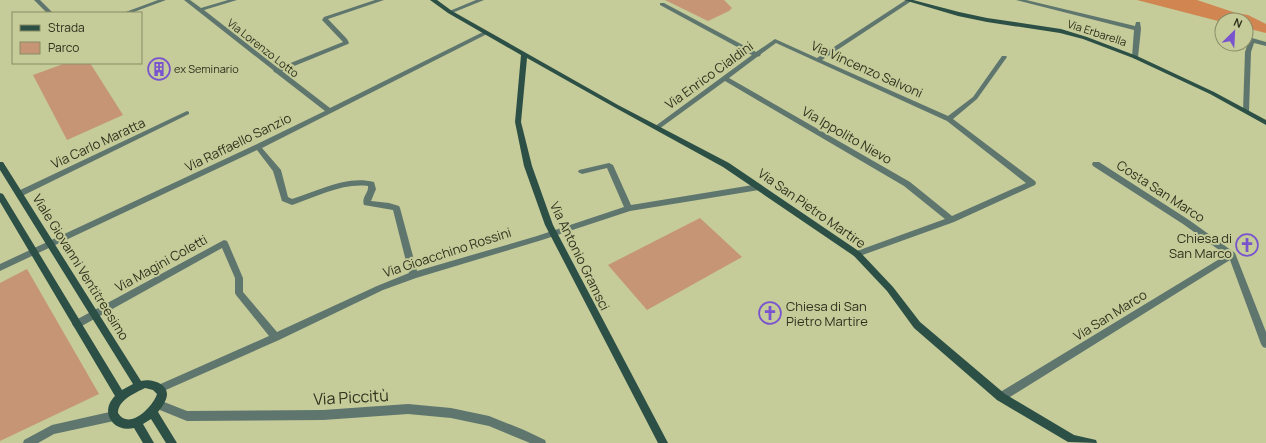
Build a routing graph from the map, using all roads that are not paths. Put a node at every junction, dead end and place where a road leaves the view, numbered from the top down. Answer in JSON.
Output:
{"nodes":[{"id":1,"x":37,"y":0,"type":"edge"},
{"id":2,"x":163,"y":0,"type":"edge"},
{"id":3,"x":187,"y":0,"type":"edge"},
{"id":4,"x":234,"y":0,"type":"edge"},
{"id":5,"x":381,"y":0,"type":"edge"},
{"id":6,"x":433,"y":0,"type":"edge"},
{"id":7,"x":481,"y":0,"type":"edge"},
{"id":8,"x":909,"y":0,"type":"edge"},
{"id":9,"x":1019,"y":0,"type":"edge"},
{"id":10,"x":662,"y":4,"type":"dead end"},
{"id":11,"x":199,"y":10,"type":"junction"},
{"id":12,"x":49,"y":12,"type":"edge"},
{"id":13,"x":129,"y":12,"type":"edge"},
{"id":14,"x":450,"y":12,"type":"junction"},
{"id":15,"x":485,"y":33,"type":"junction"},
{"id":16,"x":775,"y":41,"type":"joint"},
{"id":17,"x":1266,"y":44,"type":"edge"},
{"id":18,"x":524,"y":54,"type":"junction"},
{"id":19,"x":758,"y":54,"type":"junction"},
{"id":20,"x":1004,"y":57,"type":"dead end"},
{"id":21,"x":1135,"y":57,"type":"junction"},
{"id":22,"x":818,"y":60,"type":"junction"},
{"id":23,"x":276,"y":71,"type":"junction"},
{"id":24,"x":725,"y":78,"type":"junction"},
{"id":25,"x":328,"y":110,"type":"junction"},
{"id":26,"x":1246,"y":111,"type":"junction"},
{"id":27,"x":187,"y":113,"type":"dead end"},
{"id":28,"x":949,"y":119,"type":"junction"},
{"id":29,"x":1266,"y":123,"type":"edge"},
{"id":30,"x":657,"y":127,"type":"junction"},
{"id":31,"x":258,"y":147,"type":"junction"},
{"id":32,"x":0,"y":164,"type":"edge"},
{"id":33,"x":1096,"y":164,"type":"dead end"},
{"id":34,"x":582,"y":172,"type":"dead end"},
{"id":35,"x":759,"y":187,"type":"junction"},
{"id":36,"x":19,"y":194,"type":"junction"},
{"id":37,"x":0,"y":196,"type":"edge"},
{"id":38,"x":629,"y":208,"type":"junction"},
{"id":39,"x":951,"y":220,"type":"junction"},
{"id":40,"x":553,"y":234,"type":"junction"},
{"id":41,"x":50,"y":244,"type":"junction"},
{"id":42,"x":33,"y":251,"type":"junction"},
{"id":43,"x":857,"y":254,"type":"junction"},
{"id":44,"x":1232,"y":255,"type":"junction"},
{"id":45,"x":0,"y":268,"type":"edge"},
{"id":46,"x":414,"y":275,"type":"junction"},
{"id":47,"x":94,"y":314,"type":"junction"},
{"id":48,"x":76,"y":324,"type":"junction"},
{"id":49,"x":276,"y":337,"type":"junction"},
{"id":50,"x":1266,"y":344,"type":"edge"},
{"id":51,"x":139,"y":386,"type":"junction"},
{"id":52,"x":159,"y":389,"type":"junction"},
{"id":53,"x":121,"y":397,"type":"junction"},
{"id":54,"x":1001,"y":397,"type":"junction"},
{"id":55,"x":156,"y":409,"type":"junction"},
{"id":56,"x":114,"y":416,"type":"junction"},
{"id":57,"x":136,"y":422,"type":"junction"},
{"id":58,"x":1070,"y":441,"type":"edge"},
{"id":59,"x":28,"y":443,"type":"edge"},
{"id":60,"x":149,"y":443,"type":"edge"},
{"id":61,"x":172,"y":443,"type":"edge"},
{"id":62,"x":540,"y":443,"type":"edge"},
{"id":63,"x":663,"y":443,"type":"edge"},
{"id":64,"x":1092,"y":443,"type":"edge"}],
"edges":[{"from":1,"to":12,"type":"street"},
{"from":2,"to":13,"type":"street"},
{"from":3,"to":11,"type":"street","name":"Via Lorenzo Lotto"},
{"from":4,"to":11,"type":"street"},
{"from":5,"to":23,"type":"street"},
{"from":6,"to":14,"type":"street"},
{"from":7,"to":14,"type":"street"},
{"from":8,"to":21,"type":"street","name":"Via Erbarella"},
{"from":8,"to":22,"type":"street"},
{"from":9,"to":21,"type":"street"},
{"from":10,"to":19,"type":"street"},
{"from":11,"to":23,"type":"street","name":"Via Lorenzo Lotto"},
{"from":14,"to":15,"type":"street"},
{"from":15,"to":18,"type":"street"},
{"from":15,"to":25,"type":"street","name":"Via Raffaello Sanzio"},
{"from":16,"to":19,"type":"street","name":"Via Enrico Cialdini"},
{"from":16,"to":22,"type":"street","name":"Via Vincenzo Salvoni"},
{"from":17,"to":26,"type":"street"},
{"from":18,"to":30,"type":"street","name":"Via San Pietro Martire"},
{"from":18,"to":40,"type":"street","name":"Via Antonio Gramsci"},
{"from":19,"to":24,"type":"street","name":"Via Enrico Cialdini"},
{"from":20,"to":28,"type":"street"},
{"from":21,"to":26,"type":"street","name":"Via Erbarella"},
{"from":22,"to":28,"type":"street","name":"Via Vincenzo Salvoni"},
{"from":23,"to":25,"type":"street","name":"Via Lorenzo Lotto"},
{"from":24,"to":30,"type":"street","name":"Via Enrico Cialdini"},
{"from":24,"to":39,"type":"street","name":"Via Ippolito Nievo"},
{"from":25,"to":31,"type":"street","name":"Via Raffaello Sanzio"},
{"from":26,"to":29,"type":"street","name":"Via Erbarella"},
{"from":27,"to":36,"type":"street","name":"Via Carlo Maratta"},
{"from":28,"to":39,"type":"street","name":"Via Vincenzo Salvoni"},
{"from":30,"to":35,"type":"street","name":"Via San Pietro Martire"},
{"from":31,"to":41,"type":"street","name":"Via Raffaello Sanzio"},
{"from":31,"to":46,"type":"street"},
{"from":32,"to":36,"type":"street","name":"Viale Giovanni Ventitreesimo"},
{"from":33,"to":44,"type":"street","name":"Costa San Marco"},
{"from":34,"to":38,"type":"street"},
{"from":35,"to":38,"type":"street","name":"Via Gioacchino Rossini"},
{"from":35,"to":43,"type":"street","name":"Via San Pietro Martire"},
{"from":36,"to":41,"type":"street","name":"Viale Giovanni Ventitreesimo"},
{"from":37,"to":42,"type":"street"},
{"from":38,"to":40,"type":"street","name":"Via Gioacchino Rossini"},
{"from":39,"to":43,"type":"street"},
{"from":40,"to":46,"type":"street","name":"Via Gioacchino Rossini"},
{"from":40,"to":63,"type":"street","name":"Via Antonio Gramsci"},
{"from":41,"to":42,"type":"street","name":"Via Raffaello Sanzio"},
{"from":41,"to":47,"type":"street","name":"Viale Giovanni Ventitreesimo"},
{"from":42,"to":45,"type":"street","name":"Via Raffaello Sanzio"},
{"from":42,"to":48,"type":"street"},
{"from":43,"to":54,"type":"street","name":"Via San Pietro Martire"},
{"from":44,"to":50,"type":"street"},
{"from":44,"to":54,"type":"street","name":"Via San Marco"},
{"from":46,"to":49,"type":"street","name":"Via Gioacchino Rossini"},
{"from":47,"to":48,"type":"street","name":"Via Magini Coletti"},
{"from":47,"to":49,"type":"street","name":"Via Magini Coletti"},
{"from":47,"to":51,"type":"street","name":"Viale Giovanni Ventitreesimo"},
{"from":48,"to":53,"type":"street"},
{"from":49,"to":52,"type":"street","name":"Via Gioacchino Rossini"},
{"from":51,"to":52,"type":"street"},
{"from":51,"to":53,"type":"street"},
{"from":52,"to":55,"type":"street"},
{"from":53,"to":56,"type":"street"},
{"from":54,"to":58,"type":"street","name":"Via San Pietro Martire"},
{"from":55,"to":57,"type":"street"},
{"from":55,"to":61,"type":"street"},
{"from":55,"to":62,"type":"street","name":"Via Piccitù"},
{"from":56,"to":57,"type":"street"},
{"from":56,"to":59,"type":"street"},
{"from":57,"to":60,"type":"street"},
{"from":58,"to":64,"type":"street","name":"Via San Pietro Martire"}]}
